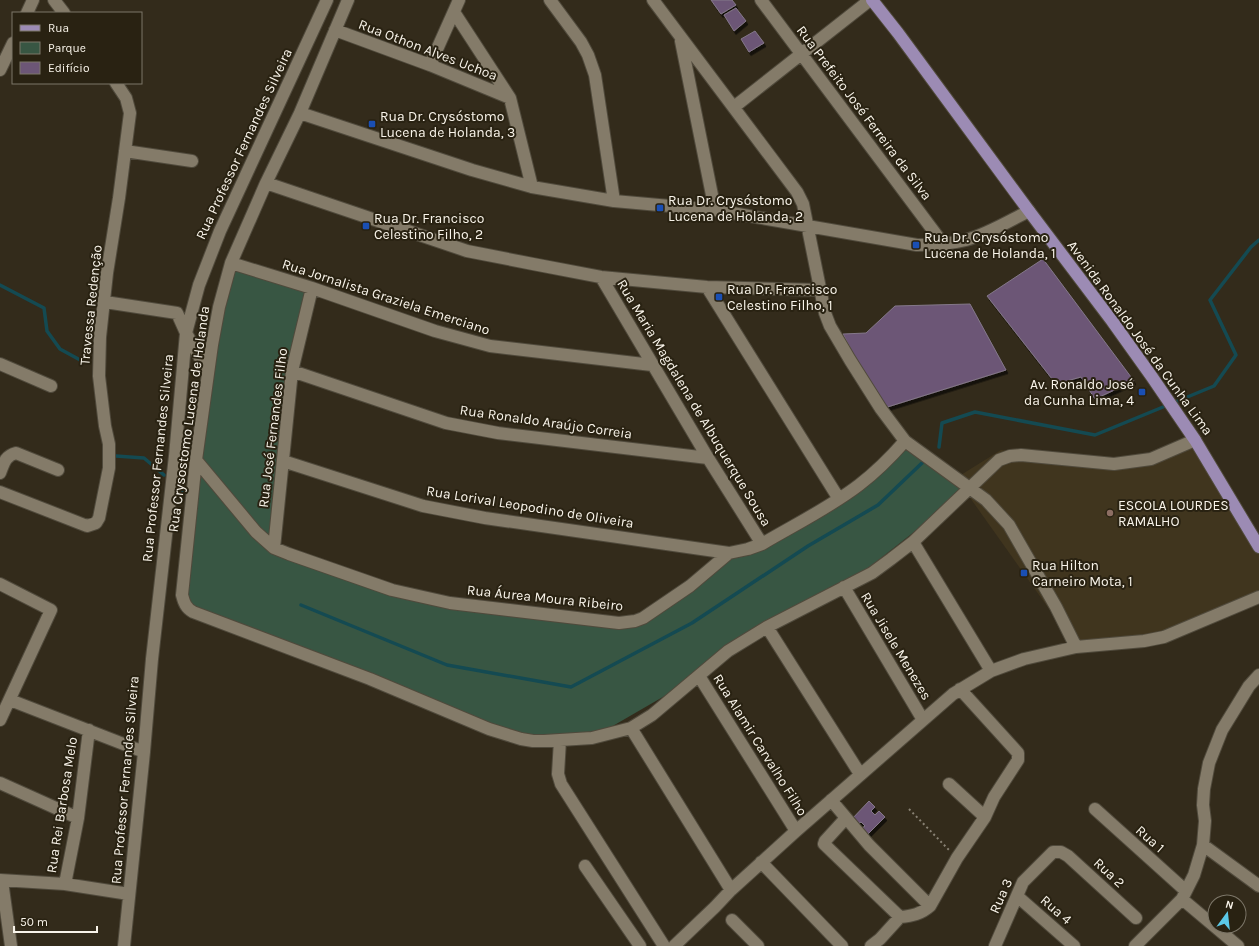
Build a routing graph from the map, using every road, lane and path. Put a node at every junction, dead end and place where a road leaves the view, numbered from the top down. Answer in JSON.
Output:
{"nodes":[{"id":1,"x":33,"y":0,"type":"edge"},
{"id":2,"x":54,"y":0,"type":"edge"},
{"id":3,"x":327,"y":0,"type":"edge"},
{"id":4,"x":348,"y":0,"type":"edge"},
{"id":5,"x":459,"y":0,"type":"edge"},
{"id":6,"x":550,"y":0,"type":"edge"},
{"id":7,"x":654,"y":0,"type":"edge"},
{"id":8,"x":761,"y":0,"type":"edge"},
{"id":9,"x":871,"y":0,"type":"edge"},
{"id":10,"x":27,"y":12,"type":"edge"},
{"id":11,"x":63,"y":12,"type":"edge"},
{"id":12,"x":454,"y":12,"type":"junction"},
{"id":13,"x":335,"y":30,"type":"junction"},
{"id":14,"x":681,"y":38,"type":"junction"},
{"id":15,"x":12,"y":45,"type":"edge"},
{"id":16,"x":802,"y":55,"type":"junction"},
{"id":17,"x":430,"y":64,"type":"junction"},
{"id":18,"x":0,"y":70,"type":"edge"},
{"id":19,"x":117,"y":84,"type":"edge"},
{"id":20,"x":510,"y":98,"type":"junction"},
{"id":21,"x":734,"y":107,"type":"junction"},
{"id":22,"x":300,"y":113,"type":"junction"},
{"id":23,"x":125,"y":151,"type":"junction"},
{"id":24,"x":192,"y":161,"type":"dead end"},
{"id":25,"x":266,"y":184,"type":"junction"},
{"id":26,"x":532,"y":187,"type":"junction"},
{"id":27,"x":614,"y":201,"type":"junction"},
{"id":28,"x":715,"y":210,"type":"junction"},
{"id":29,"x":1029,"y":211,"type":"junction"},
{"id":30,"x":808,"y":226,"type":"junction"},
{"id":31,"x":944,"y":245,"type":"junction"},
{"id":32,"x":231,"y":263,"type":"junction"},
{"id":33,"x":601,"y":277,"type":"junction"},
{"id":34,"x":312,"y":288,"type":"junction"},
{"id":35,"x":708,"y":288,"type":"junction"},
{"id":36,"x":819,"y":290,"type":"junction"},
{"id":37,"x":105,"y":302,"type":"junction"},
{"id":38,"x":186,"y":333,"type":"junction"},
{"id":39,"x":1,"y":361,"type":"edge"},
{"id":40,"x":652,"y":364,"type":"junction"},
{"id":41,"x":292,"y":371,"type":"junction"},
{"id":42,"x":208,"y":372,"type":"junction"},
{"id":43,"x":51,"y":386,"type":"dead end"},
{"id":44,"x":1195,"y":440,"type":"junction"},
{"id":45,"x":905,"y":441,"type":"junction"},
{"id":46,"x":3,"y":457,"type":"edge"},
{"id":47,"x":708,"y":458,"type":"junction"},
{"id":48,"x":196,"y":460,"type":"junction"},
{"id":49,"x":283,"y":461,"type":"junction"},
{"id":50,"x":58,"y":470,"type":"dead end"},
{"id":51,"x":0,"y":473,"type":"edge"},
{"id":52,"x":970,"y":488,"type":"junction"},
{"id":53,"x":0,"y":492,"type":"edge"},
{"id":54,"x":838,"y":499,"type":"junction"},
{"id":55,"x":913,"y":542,"type":"junction"},
{"id":56,"x":762,"y":544,"type":"junction"},
{"id":57,"x":1259,"y":547,"type":"edge"},
{"id":58,"x":274,"y":548,"type":"junction"},
{"id":59,"x":730,"y":553,"type":"junction"},
{"id":60,"x":0,"y":584,"type":"edge"},
{"id":61,"x":844,"y":587,"type":"junction"},
{"id":62,"x":1259,"y":597,"type":"edge"},
{"id":63,"x":767,"y":626,"type":"junction"},
{"id":64,"x":1076,"y":647,"type":"junction"},
{"id":65,"x":991,"y":671,"type":"junction"},
{"id":66,"x":1259,"y":675,"type":"edge"},
{"id":67,"x":699,"y":676,"type":"junction"},
{"id":68,"x":960,"y":689,"type":"junction"},
{"id":69,"x":10,"y":700,"type":"junction"},
{"id":70,"x":0,"y":720,"type":"edge"},
{"id":71,"x":923,"y":720,"type":"junction"},
{"id":72,"x":631,"y":728,"type":"junction"},
{"id":73,"x":89,"y":730,"type":"junction"},
{"id":74,"x":560,"y":740,"type":"junction"},
{"id":75,"x":144,"y":752,"type":"junction"},
{"id":76,"x":860,"y":774,"type":"junction"},
{"id":77,"x":0,"y":783,"type":"edge"},
{"id":78,"x":949,"y":784,"type":"dead end"},
{"id":79,"x":831,"y":800,"type":"junction"},
{"id":80,"x":909,"y":809,"type":"dead end"},
{"id":81,"x":1094,"y":809,"type":"dead end"},
{"id":82,"x":985,"y":817,"type":"junction"},
{"id":83,"x":78,"y":818,"type":"junction"},
{"id":84,"x":846,"y":818,"type":"junction"},
{"id":85,"x":796,"y":831,"type":"junction"},
{"id":86,"x":1203,"y":845,"type":"junction"},
{"id":87,"x":1061,"y":852,"type":"joint"},
{"id":88,"x":957,"y":858,"type":"junction"},
{"id":89,"x":761,"y":862,"type":"junction"},
{"id":90,"x":585,"y":866,"type":"dead end"},
{"id":91,"x":1,"y":880,"type":"edge"},
{"id":92,"x":65,"y":884,"type":"junction"},
{"id":93,"x":1259,"y":886,"type":"edge"},
{"id":94,"x":731,"y":890,"type":"junction"},
{"id":95,"x":129,"y":894,"type":"junction"},
{"id":96,"x":1184,"y":895,"type":"junction"},
{"id":97,"x":1017,"y":896,"type":"junction"},
{"id":98,"x":930,"y":906,"type":"junction"},
{"id":99,"x":900,"y":917,"type":"junction"},
{"id":100,"x":1136,"y":918,"type":"dead end"},
{"id":101,"x":732,"y":920,"type":"dead end"},
{"id":102,"x":1138,"y":945,"type":"edge"},
{"id":103,"x":11,"y":946,"type":"edge"},
{"id":104,"x":124,"y":946,"type":"edge"},
{"id":105,"x":640,"y":946,"type":"edge"},
{"id":106,"x":664,"y":946,"type":"edge"},
{"id":107,"x":674,"y":946,"type":"edge"},
{"id":108,"x":758,"y":946,"type":"edge"},
{"id":109,"x":842,"y":946,"type":"edge"},
{"id":110,"x":872,"y":946,"type":"edge"},
{"id":111,"x":995,"y":946,"type":"edge"},
{"id":112,"x":1074,"y":946,"type":"edge"},
{"id":113,"x":1238,"y":946,"type":"edge"}],
"edges":[{"from":1,"to":10,"type":"street"},
{"from":2,"to":11,"type":"street"},
{"from":3,"to":38,"type":"street","name":"Rua Professor Fernandes Silveira"},
{"from":4,"to":13,"type":"street","name":"Rua Crysostomo Lucena de Holanda"},
{"from":5,"to":12,"type":"street"},
{"from":6,"to":27,"type":"street"},
{"from":7,"to":14,"type":"street"},
{"from":8,"to":16,"type":"street","name":"Rua Prefeito José Ferreira da Silva"},
{"from":9,"to":16,"type":"street"},
{"from":9,"to":29,"type":"main road","name":"Avenida Ronaldo José da Cunha Lima"},
{"from":12,"to":17,"type":"street"},
{"from":12,"to":20,"type":"street"},
{"from":13,"to":17,"type":"street","name":"Rua Othon Alves Uchoa"},
{"from":13,"to":22,"type":"street","name":"Rua Crysostomo Lucena de Holanda"},
{"from":14,"to":21,"type":"street"},
{"from":14,"to":28,"type":"street"},
{"from":15,"to":18,"type":"street"},
{"from":16,"to":21,"type":"street"},
{"from":16,"to":31,"type":"street","name":"Rua Prefeito José Ferreira da Silva"},
{"from":17,"to":20,"type":"street","name":"Rua Othon Alves Uchoa"},
{"from":19,"to":23,"type":"street","name":"Travessa Redenção"},
{"from":20,"to":26,"type":"street"},
{"from":21,"to":30,"type":"street"},
{"from":22,"to":25,"type":"street","name":"Rua Crysostomo Lucena de Holanda"},
{"from":22,"to":26,"type":"street"},
{"from":23,"to":24,"type":"street"},
{"from":23,"to":37,"type":"street","name":"Travessa Redenção"},
{"from":25,"to":32,"type":"street","name":"Rua Crysostomo Lucena de Holanda"},
{"from":25,"to":33,"type":"street"},
{"from":26,"to":27,"type":"street"},
{"from":27,"to":28,"type":"street"},
{"from":28,"to":30,"type":"street"},
{"from":29,"to":31,"type":"street"},
{"from":29,"to":44,"type":"main road","name":"Avenida Ronaldo José da Cunha Lima"},
{"from":30,"to":31,"type":"street"},
{"from":30,"to":36,"type":"street"},
{"from":32,"to":34,"type":"street","name":"Rua Jornalista Graziela Emerciano"},
{"from":32,"to":42,"type":"street","name":"Rua Crysostomo Lucena de Holanda"},
{"from":33,"to":35,"type":"street"},
{"from":33,"to":40,"type":"street","name":"Rua Maria Magdalena de Albuquerque Sousa"},
{"from":34,"to":40,"type":"street","name":"Rua Jornalista Graziela Emerciano"},
{"from":34,"to":41,"type":"street","name":"Rua José Fernandes Filho"},
{"from":35,"to":36,"type":"street"},
{"from":35,"to":54,"type":"street"},
{"from":36,"to":45,"type":"street"},
{"from":37,"to":38,"type":"street"},
{"from":37,"to":53,"type":"street","name":"Travessa Redenção"},
{"from":38,"to":42,"type":"street"},
{"from":38,"to":75,"type":"street","name":"Rua Professor Fernandes Silveira"},
{"from":39,"to":43,"type":"street"},
{"from":40,"to":47,"type":"street","name":"Rua Maria Magdalena de Albuquerque Sousa"},
{"from":41,"to":47,"type":"street","name":"Rua Ronaldo Araújo Correia"},
{"from":41,"to":49,"type":"street","name":"Rua José Fernandes Filho"},
{"from":42,"to":48,"type":"street","name":"Rua Crysostomo Lucena de Holanda"},
{"from":44,"to":52,"type":"street"},
{"from":44,"to":57,"type":"main road","name":"Avenida Ronaldo José da Cunha Lima"},
{"from":45,"to":52,"type":"street"},
{"from":45,"to":54,"type":"street","name":"Rua Áurea Moura Ribeiro"},
{"from":46,"to":50,"type":"street"},
{"from":46,"to":51,"type":"street"},
{"from":47,"to":56,"type":"street","name":"Rua Maria Magdalena de Albuquerque Sousa"},
{"from":48,"to":58,"type":"street","name":"Rua Áurea Moura Ribeiro"},
{"from":48,"to":74,"type":"street","name":"Rua Crysostomo Lucena de Holanda"},
{"from":49,"to":58,"type":"street","name":"Rua José Fernandes Filho"},
{"from":49,"to":59,"type":"street","name":"Rua Lorival Leopodino de Oliveira"},
{"from":52,"to":55,"type":"street"},
{"from":52,"to":64,"type":"street"},
{"from":54,"to":56,"type":"street","name":"Rua Áurea Moura Ribeiro"},
{"from":55,"to":61,"type":"street"},
{"from":55,"to":65,"type":"street"},
{"from":56,"to":59,"type":"street","name":"Rua Áurea Moura Ribeiro"},
{"from":58,"to":59,"type":"street","name":"Rua Áurea Moura Ribeiro"},
{"from":60,"to":69,"type":"street"},
{"from":61,"to":63,"type":"street"},
{"from":61,"to":71,"type":"street","name":"Rua Jisele Menezes"},
{"from":62,"to":64,"type":"street"},
{"from":63,"to":67,"type":"street"},
{"from":63,"to":76,"type":"street"},
{"from":64,"to":65,"type":"street"},
{"from":65,"to":68,"type":"street"},
{"from":66,"to":86,"type":"street"},
{"from":67,"to":72,"type":"street"},
{"from":67,"to":85,"type":"street","name":"Rua Alamir Carvalho Filho"},
{"from":68,"to":71,"type":"street"},
{"from":68,"to":82,"type":"street"},
{"from":69,"to":70,"type":"street"},
{"from":69,"to":73,"type":"street"},
{"from":71,"to":76,"type":"street"},
{"from":72,"to":74,"type":"street"},
{"from":72,"to":94,"type":"street"},
{"from":73,"to":75,"type":"street"},
{"from":73,"to":83,"type":"street","name":"Rua Rei Barbosa Melo"},
{"from":74,"to":106,"type":"street"},
{"from":75,"to":95,"type":"street","name":"Rua Professor Fernandes Silveira"},
{"from":76,"to":79,"type":"street"},
{"from":77,"to":83,"type":"street"},
{"from":78,"to":82,"type":"street"},
{"from":79,"to":84,"type":"street"},
{"from":79,"to":85,"type":"street"},
{"from":80,"to":88,"type":"path"},
{"from":81,"to":96,"type":"street","name":"Rua 1"},
{"from":82,"to":88,"type":"street"},
{"from":83,"to":92,"type":"street","name":"Rua Rei Barbosa Melo"},
{"from":84,"to":98,"type":"street"},
{"from":84,"to":99,"type":"street"},
{"from":85,"to":89,"type":"street"},
{"from":86,"to":93,"type":"street"},
{"from":86,"to":96,"type":"street"},
{"from":87,"to":97,"type":"street","name":"Rua 3"},
{"from":87,"to":100,"type":"street","name":"Rua 2"},
{"from":88,"to":98,"type":"street"},
{"from":89,"to":94,"type":"street"},
{"from":89,"to":109,"type":"street"},
{"from":90,"to":105,"type":"street"},
{"from":91,"to":92,"type":"street"},
{"from":91,"to":103,"type":"street"},
{"from":92,"to":95,"type":"street"},
{"from":94,"to":107,"type":"street"},
{"from":95,"to":104,"type":"street","name":"Rua Professor Fernandes Silveira"},
{"from":96,"to":102,"type":"street"},
{"from":96,"to":113,"type":"street","name":"Rua 1"},
{"from":97,"to":111,"type":"street","name":"Rua 3"},
{"from":97,"to":112,"type":"street","name":"Rua 4"},
{"from":98,"to":99,"type":"street"},
{"from":99,"to":110,"type":"street"},
{"from":101,"to":108,"type":"street"}]}
